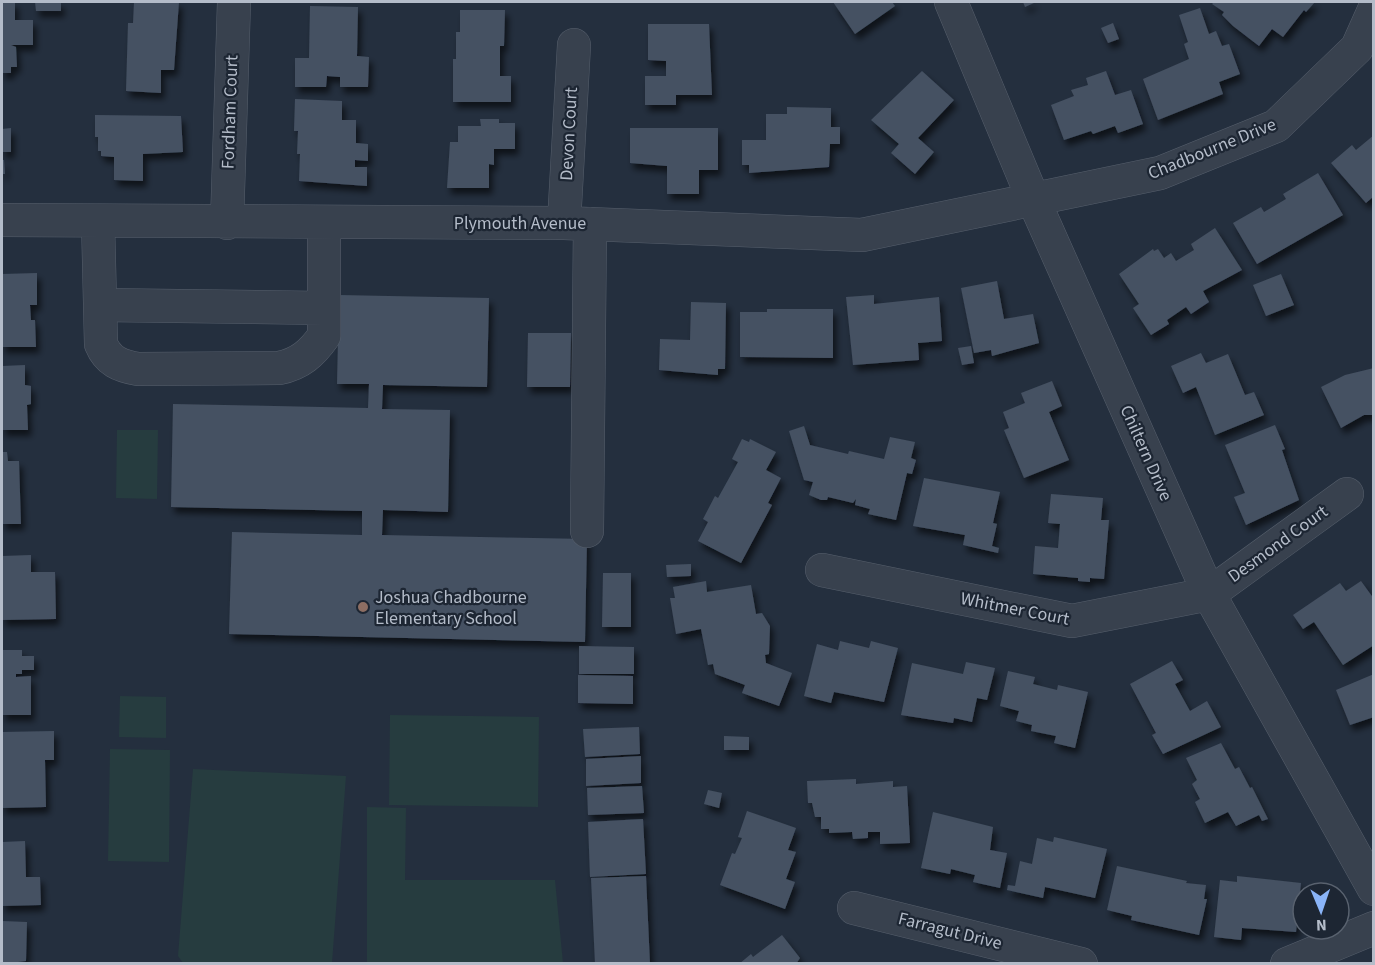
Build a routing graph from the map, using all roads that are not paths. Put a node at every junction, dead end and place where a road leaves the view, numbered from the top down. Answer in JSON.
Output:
{"nodes":[{"id":1,"x":234,"y":2,"type":"edge"},
{"id":2,"x":951,"y":2,"type":"edge"},
{"id":3,"x":1374,"y":10,"type":"edge"},
{"id":4,"x":574,"y":45,"type":"dead end"},
{"id":5,"x":1034,"y":201,"type":"junction"},
{"id":6,"x":2,"y":220,"type":"edge"},
{"id":7,"x":98,"y":221,"type":"junction"},
{"id":8,"x":226,"y":223,"type":"junction"},
{"id":9,"x":324,"y":223,"type":"junction"},
{"id":10,"x":577,"y":223,"type":"junction"},
{"id":11,"x":100,"y":304,"type":"junction"},
{"id":12,"x":324,"y":308,"type":"junction"},
{"id":13,"x":1347,"y":494,"type":"dead end"},
{"id":14,"x":587,"y":531,"type":"dead end"},
{"id":15,"x":822,"y":570,"type":"dead end"},
{"id":16,"x":1209,"y":594,"type":"junction"},
{"id":17,"x":1374,"y":889,"type":"edge"},
{"id":18,"x":854,"y":908,"type":"dead end"},
{"id":19,"x":1374,"y":928,"type":"edge"},
{"id":20,"x":1081,"y":963,"type":"edge"},
{"id":21,"x":1287,"y":963,"type":"edge"}],
"edges":[{"from":1,"to":8,"type":"street","name":"Fordham Court"},
{"from":2,"to":5,"type":"street","name":"Chiltern Drive"},
{"from":3,"to":5,"type":"street","name":"Chadbourne Drive"},
{"from":4,"to":10,"type":"street","name":"Devon Court"},
{"from":5,"to":10,"type":"street","name":"Plymouth Avenue"},
{"from":5,"to":16,"type":"street","name":"Chiltern Drive"},
{"from":6,"to":7,"type":"street","name":"Plymouth Avenue"},
{"from":7,"to":8,"type":"street","name":"Plymouth Avenue"},
{"from":7,"to":11,"type":"street"},
{"from":8,"to":9,"type":"street","name":"Plymouth Avenue"},
{"from":9,"to":10,"type":"street","name":"Plymouth Avenue"},
{"from":9,"to":12,"type":"street"},
{"from":10,"to":14,"type":"street","name":"Devon Court"},
{"from":11,"to":12,"type":"street"},
{"from":11,"to":12,"type":"street"},
{"from":13,"to":16,"type":"street","name":"Desmond Court"},
{"from":15,"to":16,"type":"street","name":"Whitmer Court"},
{"from":16,"to":17,"type":"street","name":"Chiltern Drive"},
{"from":18,"to":20,"type":"street","name":"Farragut Drive"},
{"from":19,"to":21,"type":"street"}]}
